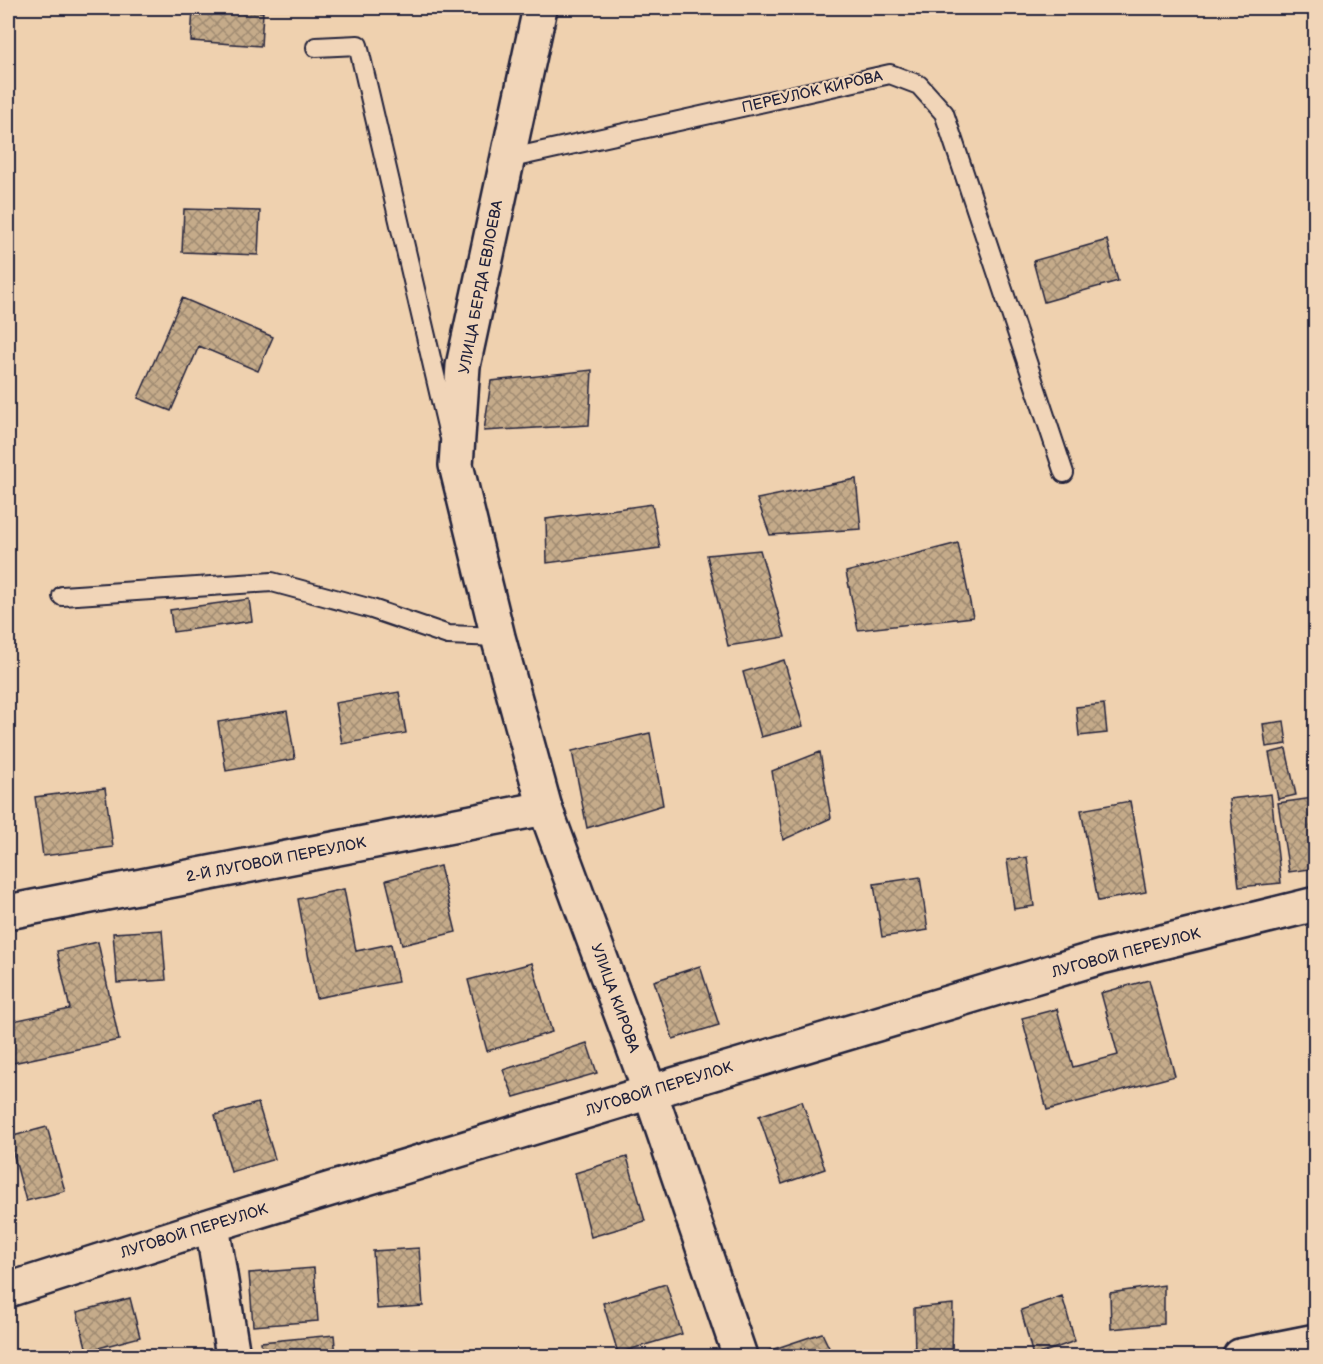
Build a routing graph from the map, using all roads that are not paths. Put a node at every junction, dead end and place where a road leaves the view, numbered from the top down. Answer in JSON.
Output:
{"nodes":[{"id":1,"x":540,"y":8,"type":"edge"},
{"id":2,"x":316,"y":47,"type":"dead end"},
{"id":3,"x":507,"y":159,"type":"junction"},
{"id":4,"x":456,"y":465,"type":"junction"},
{"id":5,"x":1064,"y":473,"type":"dead end"},
{"id":6,"x":62,"y":596,"type":"dead end"},
{"id":7,"x":498,"y":636,"type":"junction"},
{"id":8,"x":544,"y":808,"type":"junction"},
{"id":9,"x":1316,"y":904,"type":"edge"},
{"id":10,"x":8,"y":912,"type":"edge"},
{"id":11,"x":650,"y":1092,"type":"junction"},
{"id":12,"x":212,"y":1225,"type":"junction"},
{"id":13,"x":8,"y":1290,"type":"edge"},
{"id":14,"x":1316,"y":1341,"type":"edge"},
{"id":15,"x":232,"y":1356,"type":"edge"},
{"id":16,"x":740,"y":1356,"type":"edge"},
{"id":17,"x":1240,"y":1356,"type":"edge"}],
"edges":[{"from":1,"to":3,"type":"street","name":"УЛИЦА БЕРДА ЕВЛОЕВА"},
{"from":2,"to":4,"type":"lane"},
{"from":3,"to":4,"type":"street","name":"УЛИЦА БЕРДА ЕВЛОЕВА"},
{"from":3,"to":5,"type":"lane","name":"ПЕРЕУЛОК КИРОВА"},
{"from":4,"to":7,"type":"street","name":"УЛИЦА БЕРДА ЕВЛОЕВА"},
{"from":6,"to":7,"type":"lane"},
{"from":7,"to":8,"type":"street","name":"УЛИЦА КИРОВА"},
{"from":8,"to":10,"type":"street","name":"2-Й ЛУГОВОЙ ПЕРЕУЛОК"},
{"from":8,"to":11,"type":"street","name":"УЛИЦА КИРОВА"},
{"from":9,"to":11,"type":"street","name":"ЛУГОВОЙ ПЕРЕУЛОК"},
{"from":11,"to":12,"type":"street","name":"ЛУГОВОЙ ПЕРЕУЛОК"},
{"from":11,"to":16,"type":"street","name":"УЛИЦА КИРОВА"},
{"from":12,"to":13,"type":"street","name":"ЛУГОВОЙ ПЕРЕУЛОК"},
{"from":12,"to":15,"type":"street"},
{"from":14,"to":17,"type":"street"}]}
